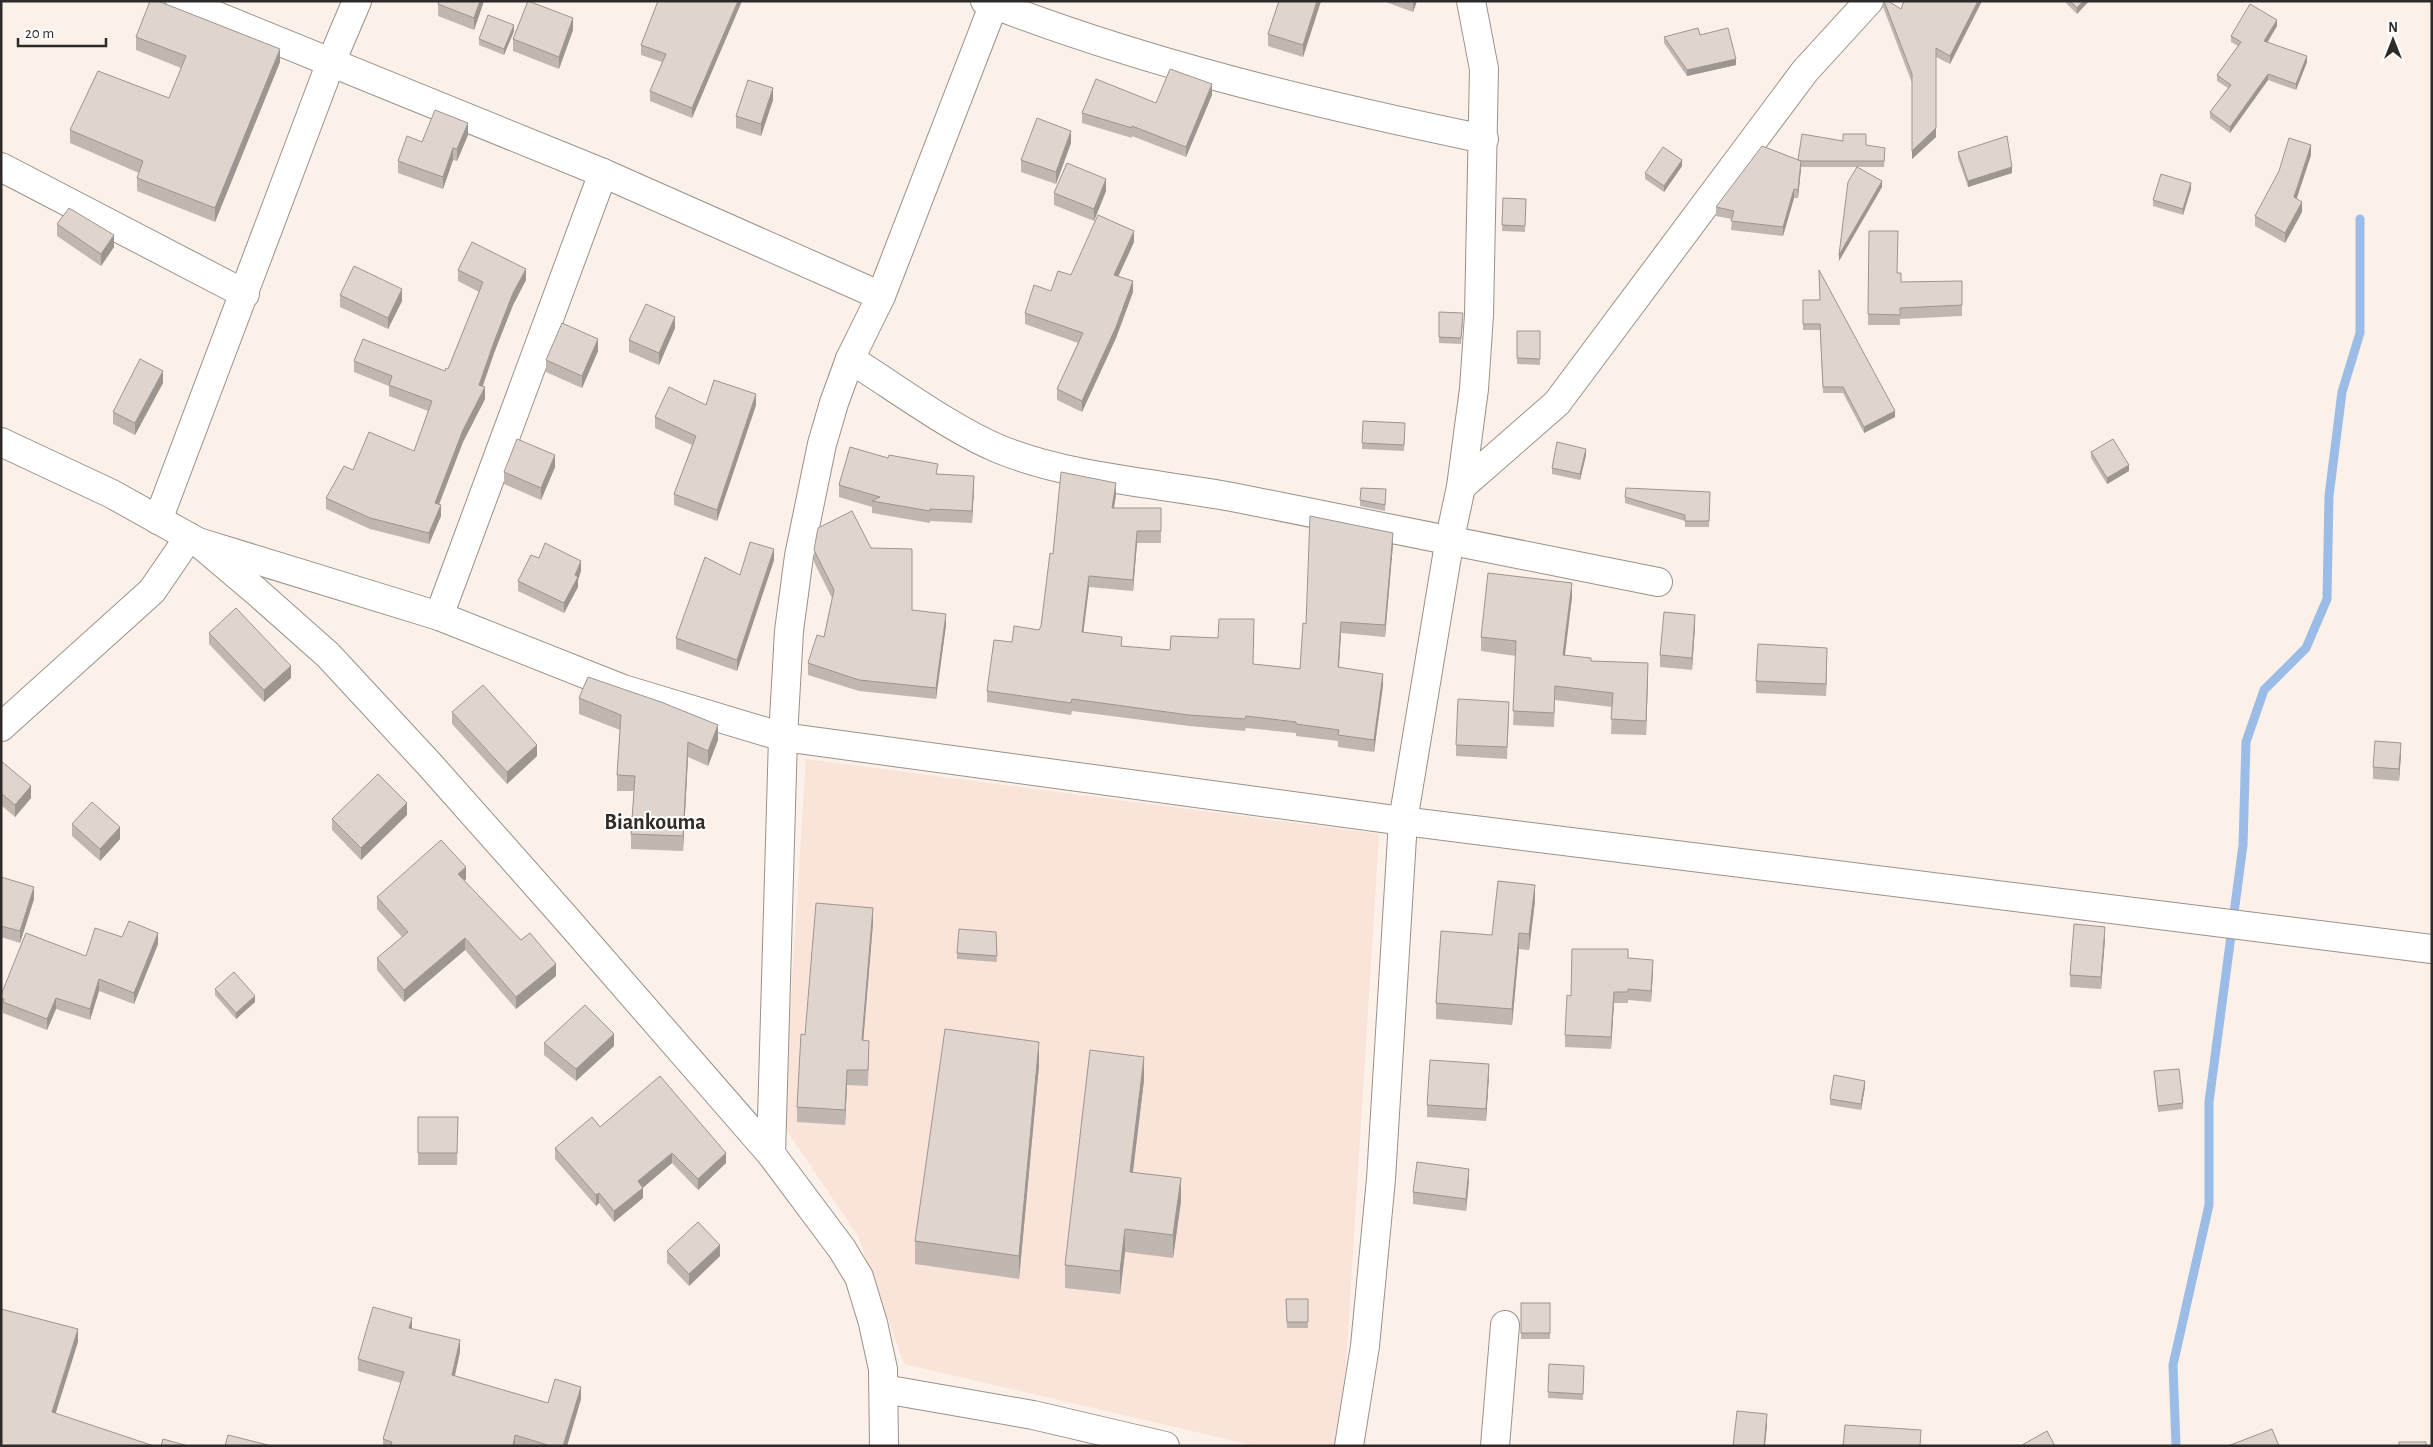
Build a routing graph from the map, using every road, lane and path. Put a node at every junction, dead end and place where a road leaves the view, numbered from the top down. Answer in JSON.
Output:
{"nodes":[{"id":1,"x":180,"y":1,"type":"edge"},
{"id":2,"x":357,"y":1,"type":"edge"},
{"id":3,"x":1471,"y":1,"type":"edge"},
{"id":4,"x":1869,"y":1,"type":"edge"},
{"id":5,"x":992,"y":2,"type":"edge"},
{"id":6,"x":331,"y":62,"type":"junction"},
{"id":7,"x":1484,"y":139,"type":"junction"},
{"id":8,"x":1,"y":168,"type":"edge"},
{"id":9,"x":603,"y":173,"type":"junction"},
{"id":10,"x":245,"y":294,"type":"junction"},
{"id":11,"x":881,"y":296,"type":"junction"},
{"id":12,"x":850,"y":359,"type":"junction"},
{"id":13,"x":1,"y":442,"type":"edge"},
{"id":14,"x":1461,"y":487,"type":"junction"},
{"id":15,"x":158,"y":520,"type":"junction"},
{"id":16,"x":1450,"y":538,"type":"junction"},
{"id":17,"x":193,"y":540,"type":"junction"},
{"id":18,"x":1658,"y":582,"type":"dead end"},
{"id":19,"x":439,"y":616,"type":"junction"},
{"id":20,"x":1,"y":727,"type":"edge"},
{"id":21,"x":783,"y":738,"type":"junction"},
{"id":22,"x":1403,"y":821,"type":"junction"},
{"id":23,"x":2432,"y":949,"type":"edge"},
{"id":24,"x":771,"y":1154,"type":"junction"},
{"id":25,"x":1504,"y":1325,"type":"dead end"},
{"id":26,"x":884,"y":1389,"type":"junction"},
{"id":27,"x":884,"y":1446,"type":"edge"},
{"id":28,"x":1165,"y":1446,"type":"edge"},
{"id":29,"x":1349,"y":1446,"type":"edge"},
{"id":30,"x":1495,"y":1446,"type":"edge"}],
"edges":[{"from":1,"to":6,"type":"street"},
{"from":2,"to":6,"type":"street"},
{"from":3,"to":7,"type":"street"},
{"from":4,"to":14,"type":"street"},
{"from":5,"to":7,"type":"street"},
{"from":5,"to":11,"type":"street"},
{"from":6,"to":9,"type":"street"},
{"from":6,"to":10,"type":"street"},
{"from":7,"to":14,"type":"street"},
{"from":8,"to":10,"type":"street"},
{"from":9,"to":11,"type":"street"},
{"from":9,"to":19,"type":"street"},
{"from":10,"to":15,"type":"street"},
{"from":11,"to":12,"type":"street"},
{"from":12,"to":16,"type":"street"},
{"from":12,"to":21,"type":"street"},
{"from":13,"to":15,"type":"street"},
{"from":14,"to":16,"type":"street"},
{"from":15,"to":17,"type":"street"},
{"from":16,"to":18,"type":"street"},
{"from":16,"to":22,"type":"street"},
{"from":17,"to":19,"type":"street"},
{"from":17,"to":20,"type":"street"},
{"from":17,"to":24,"type":"street"},
{"from":19,"to":21,"type":"street"},
{"from":21,"to":22,"type":"street"},
{"from":21,"to":24,"type":"street"},
{"from":22,"to":23,"type":"street"},
{"from":22,"to":29,"type":"street"},
{"from":24,"to":26,"type":"street"},
{"from":25,"to":30,"type":"street"},
{"from":26,"to":27,"type":"street"},
{"from":26,"to":28,"type":"street"}]}
